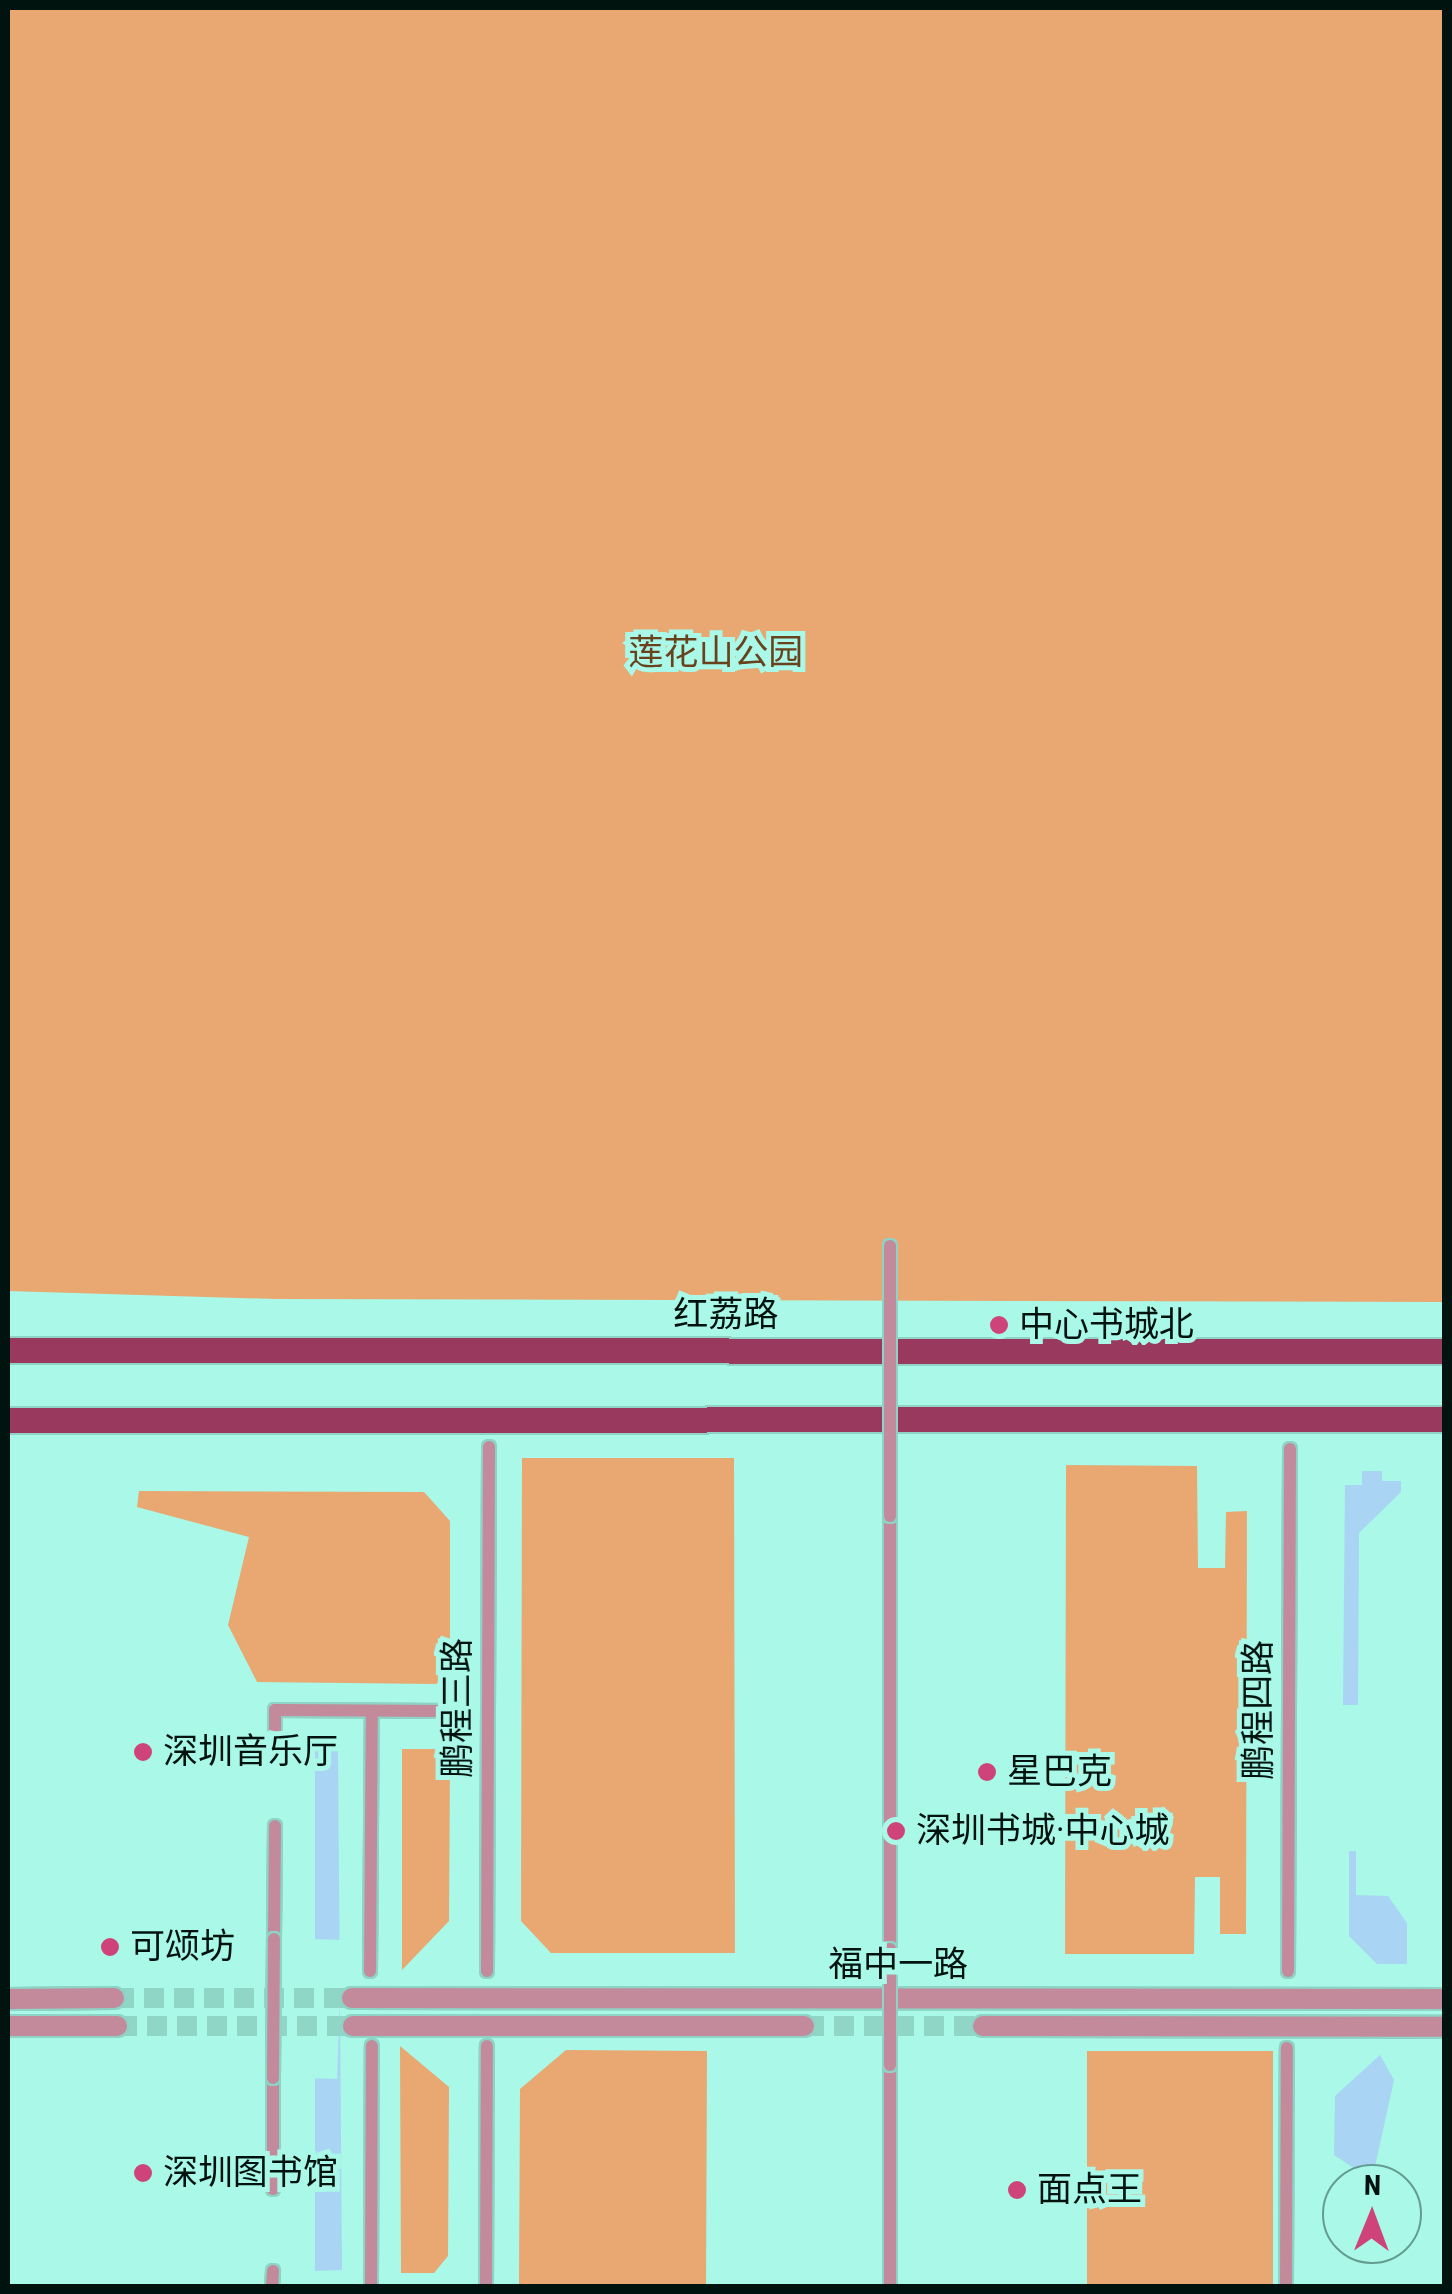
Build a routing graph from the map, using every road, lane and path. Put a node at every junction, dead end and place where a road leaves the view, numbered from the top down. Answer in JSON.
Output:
{"nodes":[{"id":1,"x":890,"y":1246,"type":"dead end"},
{"id":2,"x":8,"y":1350,"type":"edge"},
{"id":3,"x":1444,"y":1350,"type":"edge"},
{"id":4,"x":1444,"y":1419,"type":"edge"},
{"id":5,"x":8,"y":1420,"type":"edge"},
{"id":6,"x":489,"y":1447,"type":"dead end"},
{"id":7,"x":1290,"y":1449,"type":"dead end"},
{"id":8,"x":372,"y":1710,"type":"junction"},
{"id":9,"x":450,"y":1711,"type":"dead end"},
{"id":10,"x":275,"y":1748,"type":"dead end"},
{"id":11,"x":275,"y":1826,"type":"dead end"},
{"id":12,"x":370,"y":1970,"type":"dead end"},
{"id":13,"x":487,"y":1970,"type":"dead end"},
{"id":14,"x":1288,"y":1970,"type":"dead end"},
{"id":15,"x":8,"y":1998,"type":"edge"},
{"id":16,"x":114,"y":1998,"type":"tunnel mouth"},
{"id":17,"x":352,"y":1998,"type":"tunnel mouth"},
{"id":18,"x":1444,"y":1998,"type":"edge"},
{"id":19,"x":8,"y":2026,"type":"edge"},
{"id":20,"x":117,"y":2026,"type":"tunnel mouth"},
{"id":21,"x":353,"y":2026,"type":"tunnel mouth"},
{"id":22,"x":804,"y":2026,"type":"tunnel mouth"},
{"id":23,"x":983,"y":2026,"type":"tunnel mouth"},
{"id":24,"x":1444,"y":2027,"type":"edge"},
{"id":25,"x":372,"y":2046,"type":"dead end"},
{"id":26,"x":487,"y":2046,"type":"dead end"},
{"id":27,"x":1287,"y":2048,"type":"dead end"},
{"id":28,"x":273,"y":2189,"type":"dead end"},
{"id":29,"x":273,"y":2270,"type":"dead end"},
{"id":30,"x":272,"y":2286,"type":"edge"},
{"id":31,"x":370,"y":2286,"type":"edge"},
{"id":32,"x":486,"y":2286,"type":"edge"},
{"id":33,"x":890,"y":2286,"type":"edge"},
{"id":34,"x":1286,"y":2286,"type":"edge"}],
"edges":[{"from":1,"to":33,"type":"street","bridge":true},
{"from":2,"to":3,"type":"main road","name":"红荔路"},
{"from":4,"to":5,"type":"main road"},
{"from":6,"to":13,"type":"street","name":"鹏程三路"},
{"from":7,"to":14,"type":"street","name":"鹏程四路"},
{"from":8,"to":9,"type":"street"},
{"from":8,"to":10,"type":"street"},
{"from":8,"to":12,"type":"street"},
{"from":11,"to":28,"type":"street","bridge":true},
{"from":15,"to":16,"type":"street"},
{"from":17,"to":18,"type":"street","name":"福中一路"},
{"from":19,"to":20,"type":"street"},
{"from":21,"to":22,"type":"street","name":"福中一路"},
{"from":23,"to":24,"type":"street","name":"福中一路"},
{"from":25,"to":31,"type":"street"},
{"from":26,"to":32,"type":"street"},
{"from":27,"to":34,"type":"street"},
{"from":29,"to":30,"type":"street"}]}
